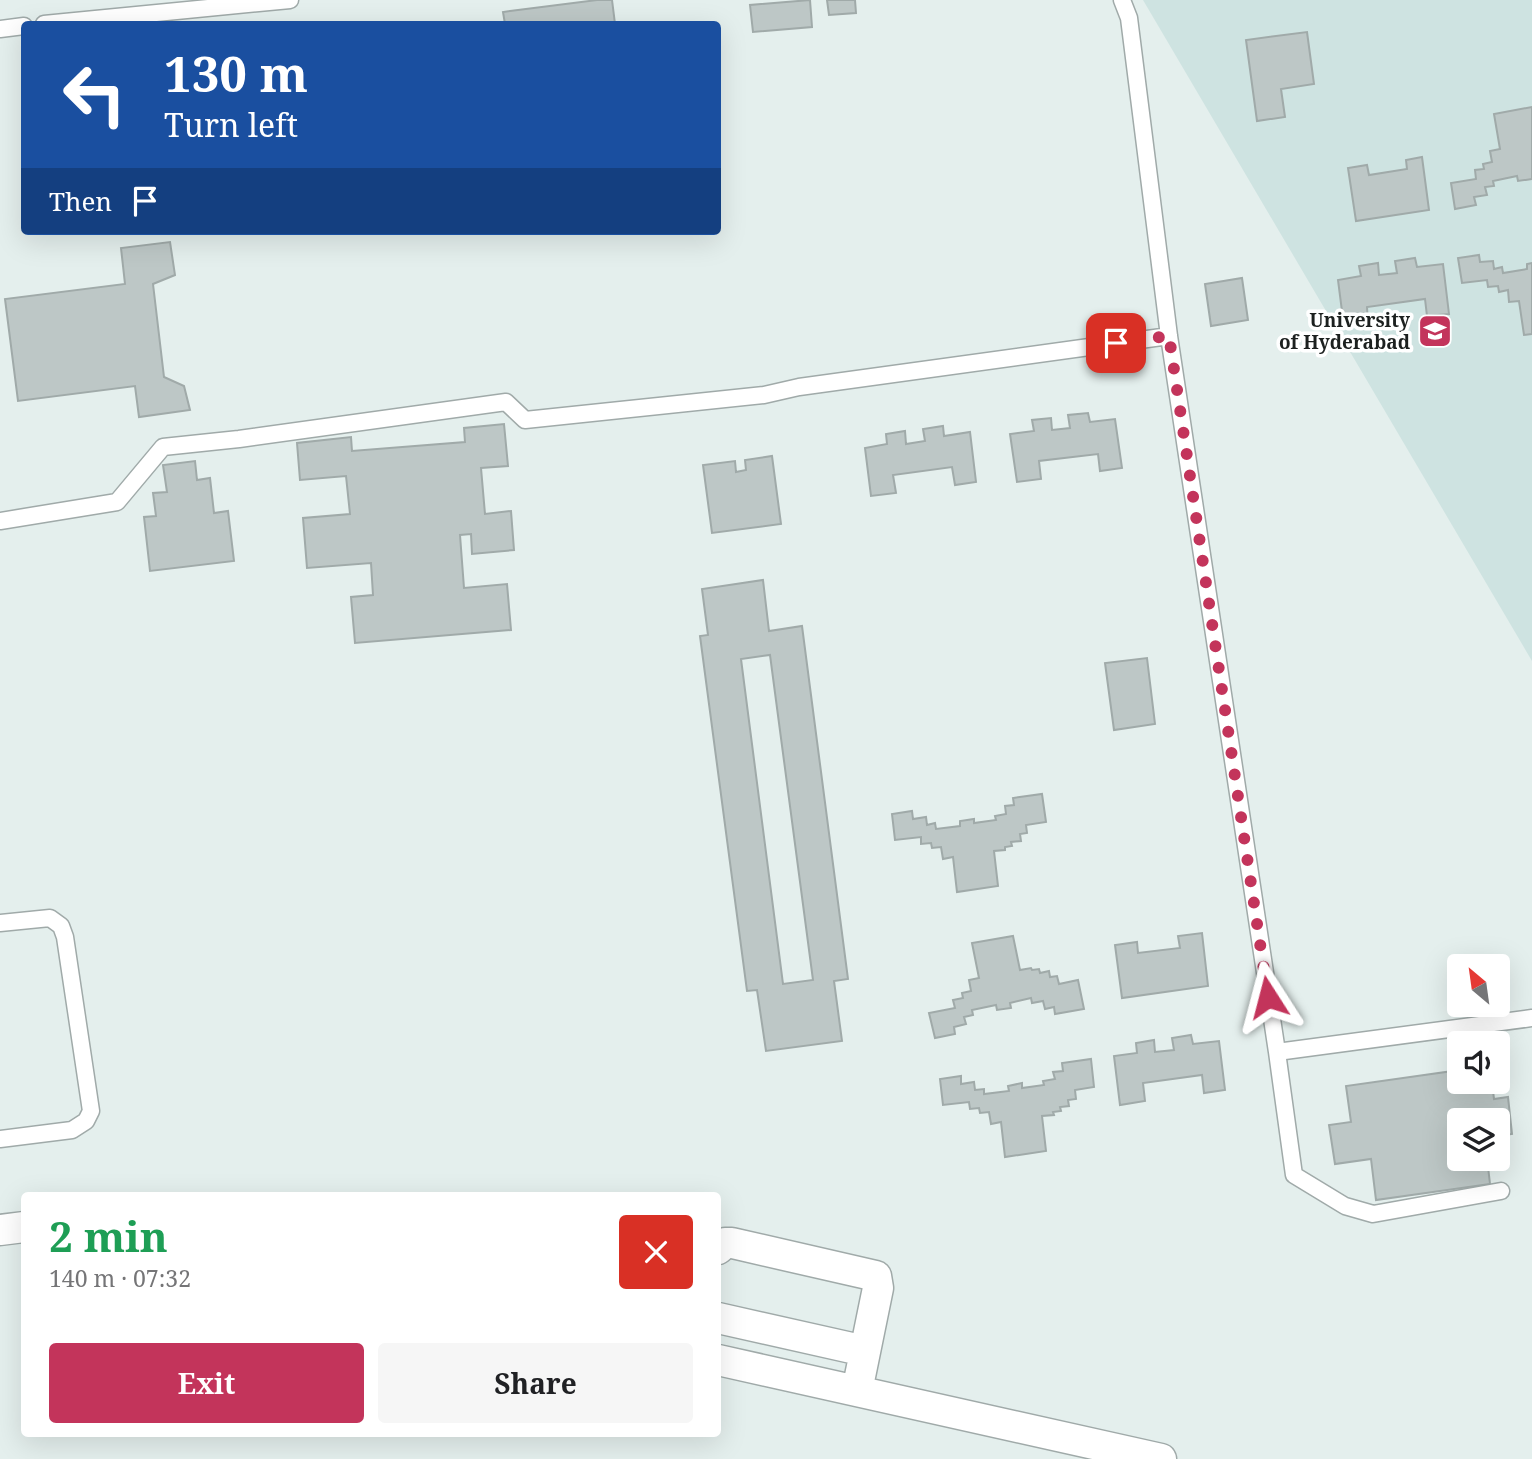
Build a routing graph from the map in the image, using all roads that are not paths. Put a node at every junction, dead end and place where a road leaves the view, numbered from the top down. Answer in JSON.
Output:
{"nodes":[{"id":1,"x":290,"y":0,"type":"edge"},
{"id":2,"x":1122,"y":0,"type":"edge"},
{"id":3,"x":75,"y":21,"type":"edge"},
{"id":4,"x":21,"y":26,"type":"edge"},
{"id":5,"x":0,"y":29,"type":"edge"},
{"id":6,"x":1169,"y":336,"type":"junction"},
{"id":7,"x":0,"y":520,"type":"edge"},
{"id":8,"x":0,"y":923,"type":"edge"},
{"id":9,"x":1532,"y":1018,"type":"edge"},
{"id":10,"x":1276,"y":1052,"type":"junction"},
{"id":11,"x":0,"y":1139,"type":"edge"},
{"id":12,"x":1501,"y":1191,"type":"dead end"},
{"id":13,"x":21,"y":1227,"type":"edge"},
{"id":14,"x":0,"y":1230,"type":"edge"},
{"id":15,"x":721,"y":1246,"type":"edge"},
{"id":16,"x":721,"y":1319,"type":"edge"},
{"id":17,"x":772,"y":1331,"type":"junction"},
{"id":18,"x":865,"y":1352,"type":"junction"},
{"id":19,"x":721,"y":1361,"type":"edge"},
{"id":20,"x":764,"y":1371,"type":"junction"},
{"id":21,"x":857,"y":1391,"type":"junction"},
{"id":22,"x":1161,"y":1459,"type":"edge"}],
"edges":[{"from":1,"to":3,"type":"lane"},
{"from":2,"to":6,"type":"lane"},
{"from":4,"to":5,"type":"lane"},
{"from":6,"to":7,"type":"lane"},
{"from":6,"to":10,"type":"lane"},
{"from":8,"to":11,"type":"lane"},
{"from":9,"to":10,"type":"lane"},
{"from":10,"to":12,"type":"lane"},
{"from":13,"to":14,"type":"street"},
{"from":15,"to":18,"type":"street"},
{"from":16,"to":17,"type":"street"},
{"from":17,"to":18,"type":"street"},
{"from":17,"to":20,"type":"street"},
{"from":18,"to":21,"type":"street"},
{"from":19,"to":20,"type":"street"},
{"from":20,"to":21,"type":"street"},
{"from":21,"to":22,"type":"street"}]}
